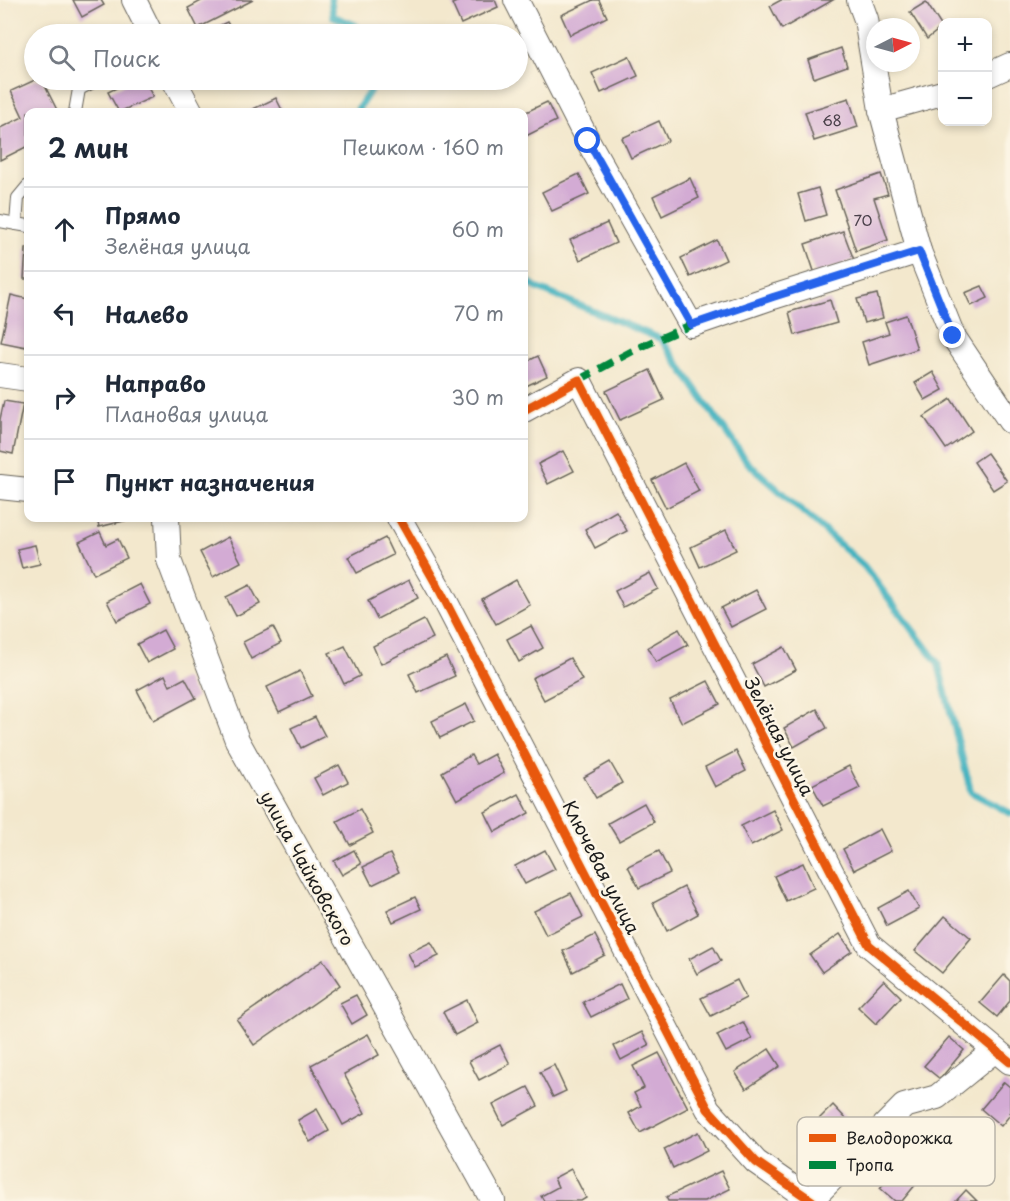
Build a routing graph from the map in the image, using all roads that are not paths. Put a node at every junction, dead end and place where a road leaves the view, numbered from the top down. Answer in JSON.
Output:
{"nodes":[{"id":1,"x":134,"y":0,"type":"edge"},
{"id":2,"x":516,"y":0,"type":"edge"},
{"id":3,"x":859,"y":0,"type":"edge"},
{"id":4,"x":146,"y":24,"type":"edge"},
{"id":5,"x":1010,"y":65,"type":"edge"},
{"id":6,"x":992,"y":73,"type":"edge"},
{"id":7,"x":79,"y":90,"type":"edge"},
{"id":8,"x":179,"y":90,"type":"edge"},
{"id":9,"x":938,"y":94,"type":"edge"},
{"id":10,"x":76,"y":108,"type":"edge"},
{"id":11,"x":189,"y":108,"type":"edge"},
{"id":12,"x":880,"y":110,"type":"junction"},
{"id":13,"x":24,"y":191,"type":"edge"},
{"id":14,"x":0,"y":221,"type":"edge"},
{"id":15,"x":22,"y":225,"type":"edge"},
{"id":16,"x":919,"y":251,"type":"junction"},
{"id":17,"x":0,"y":375,"type":"edge"},
{"id":18,"x":24,"y":378,"type":"edge"},
{"id":19,"x":528,"y":409,"type":"edge"},
{"id":20,"x":1010,"y":421,"type":"edge"},
{"id":21,"x":0,"y":487,"type":"edge"},
{"id":22,"x":24,"y":490,"type":"edge"},
{"id":23,"x":167,"y":522,"type":"edge"},
{"id":24,"x":401,"y":522,"type":"edge"},
{"id":25,"x":1003,"y":1056,"type":"edge"},
{"id":26,"x":893,"y":1117,"type":"edge"},
{"id":27,"x":826,"y":1186,"type":"edge"},
{"id":28,"x":812,"y":1200,"type":"edge"},
{"id":29,"x":493,"y":1201,"type":"edge"}],
"edges":[{"from":1,"to":4,"type":"street"},
{"from":2,"to":16,"type":"street"},
{"from":3,"to":12,"type":"street"},
{"from":5,"to":6,"type":"street"},
{"from":7,"to":10,"type":"lane"},
{"from":8,"to":11,"type":"street"},
{"from":9,"to":12,"type":"street"},
{"from":12,"to":16,"type":"street"},
{"from":13,"to":15,"type":"lane"},
{"from":14,"to":15,"type":"lane"},
{"from":16,"to":20,"type":"street"},
{"from":17,"to":18,"type":"street"},
{"from":19,"to":25,"type":"street","name":"Зелёная улица"},
{"from":21,"to":22,"type":"street"},
{"from":23,"to":29,"type":"street","name":"улица Чайковского"},
{"from":24,"to":28,"type":"street","name":"Ключевая улица"},
{"from":25,"to":26,"type":"street"},
{"from":27,"to":28,"type":"street"}]}
